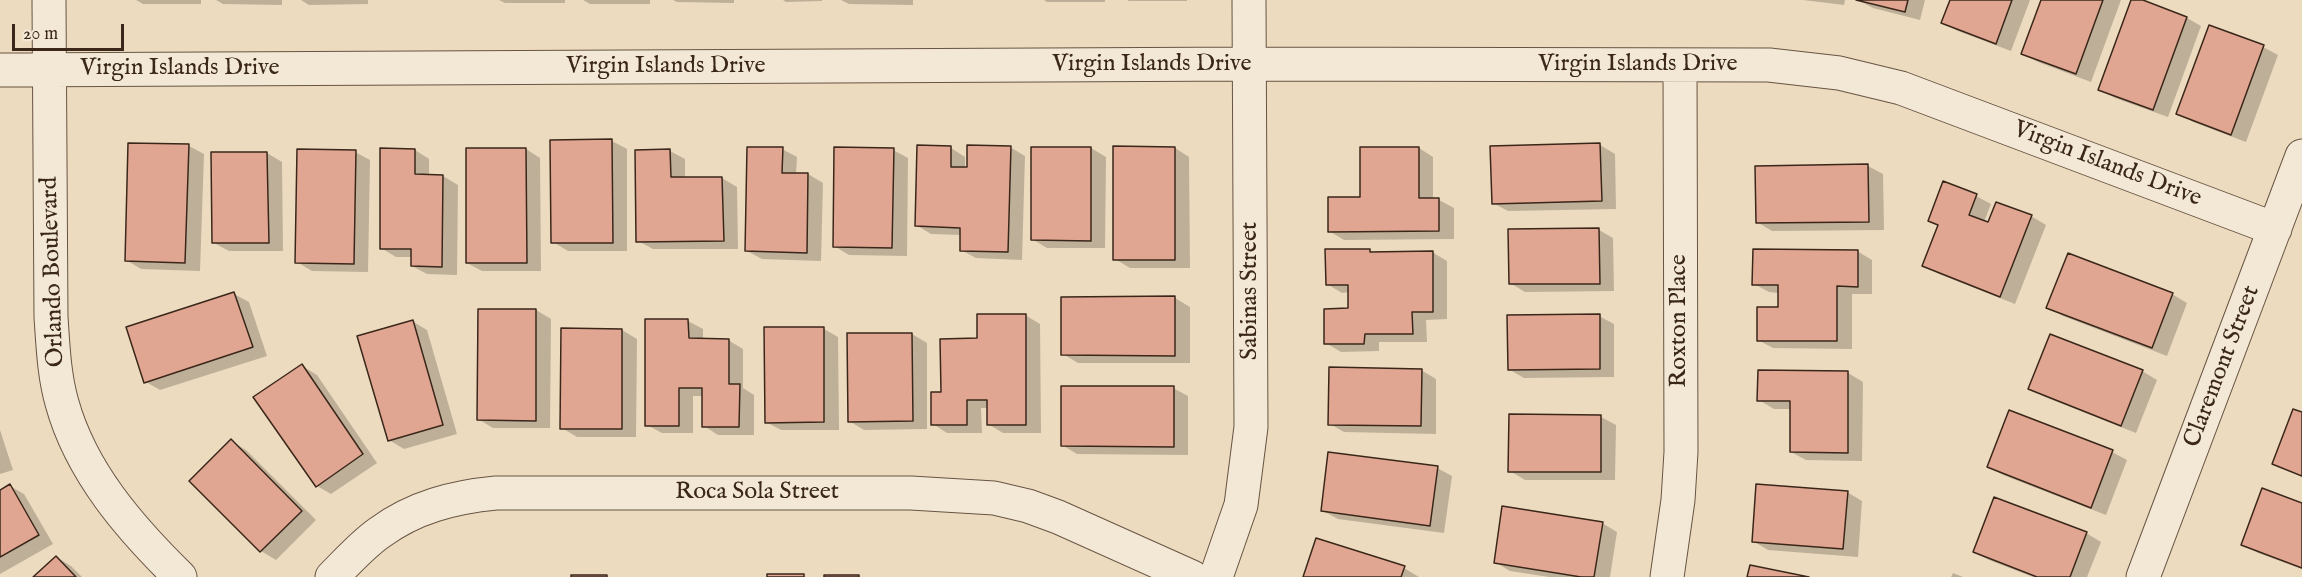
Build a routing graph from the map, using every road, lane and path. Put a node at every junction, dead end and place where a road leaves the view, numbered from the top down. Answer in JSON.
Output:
{"nodes":[{"id":1,"x":49,"y":0,"type":"edge"},
{"id":2,"x":1249,"y":0,"type":"edge"},
{"id":3,"x":1250,"y":64,"type":"junction"},
{"id":4,"x":1680,"y":65,"type":"junction"},
{"id":5,"x":0,"y":70,"type":"edge"},
{"id":6,"x":50,"y":70,"type":"junction"},
{"id":7,"x":2302,"y":156,"type":"edge"},
{"id":8,"x":2275,"y":229,"type":"junction"},
{"id":9,"x":180,"y":577,"type":"edge"},
{"id":10,"x":332,"y":577,"type":"edge"},
{"id":11,"x":1192,"y":577,"type":"edge"},
{"id":12,"x":1216,"y":577,"type":"edge"},
{"id":13,"x":1667,"y":577,"type":"edge"},
{"id":14,"x":2143,"y":577,"type":"edge"}],
"edges":[{"from":1,"to":6,"type":"street","name":"Orlando Boulevard"},
{"from":2,"to":3,"type":"street","name":"Sabinas Street"},
{"from":3,"to":4,"type":"street","name":"Virgin Islands Drive"},
{"from":3,"to":6,"type":"street","name":"Virgin Islands Drive"},
{"from":3,"to":12,"type":"street","name":"Sabinas Street"},
{"from":4,"to":8,"type":"street","name":"Virgin Islands Drive"},
{"from":4,"to":13,"type":"street","name":"Roxton Place"},
{"from":5,"to":6,"type":"street","name":"Virgin Islands Drive"},
{"from":6,"to":9,"type":"street","name":"Orlando Boulevard"},
{"from":7,"to":8,"type":"street","name":"Claremont Street"},
{"from":8,"to":14,"type":"street","name":"Claremont Street"},
{"from":10,"to":11,"type":"street","name":"Roca Sola Street"}]}
